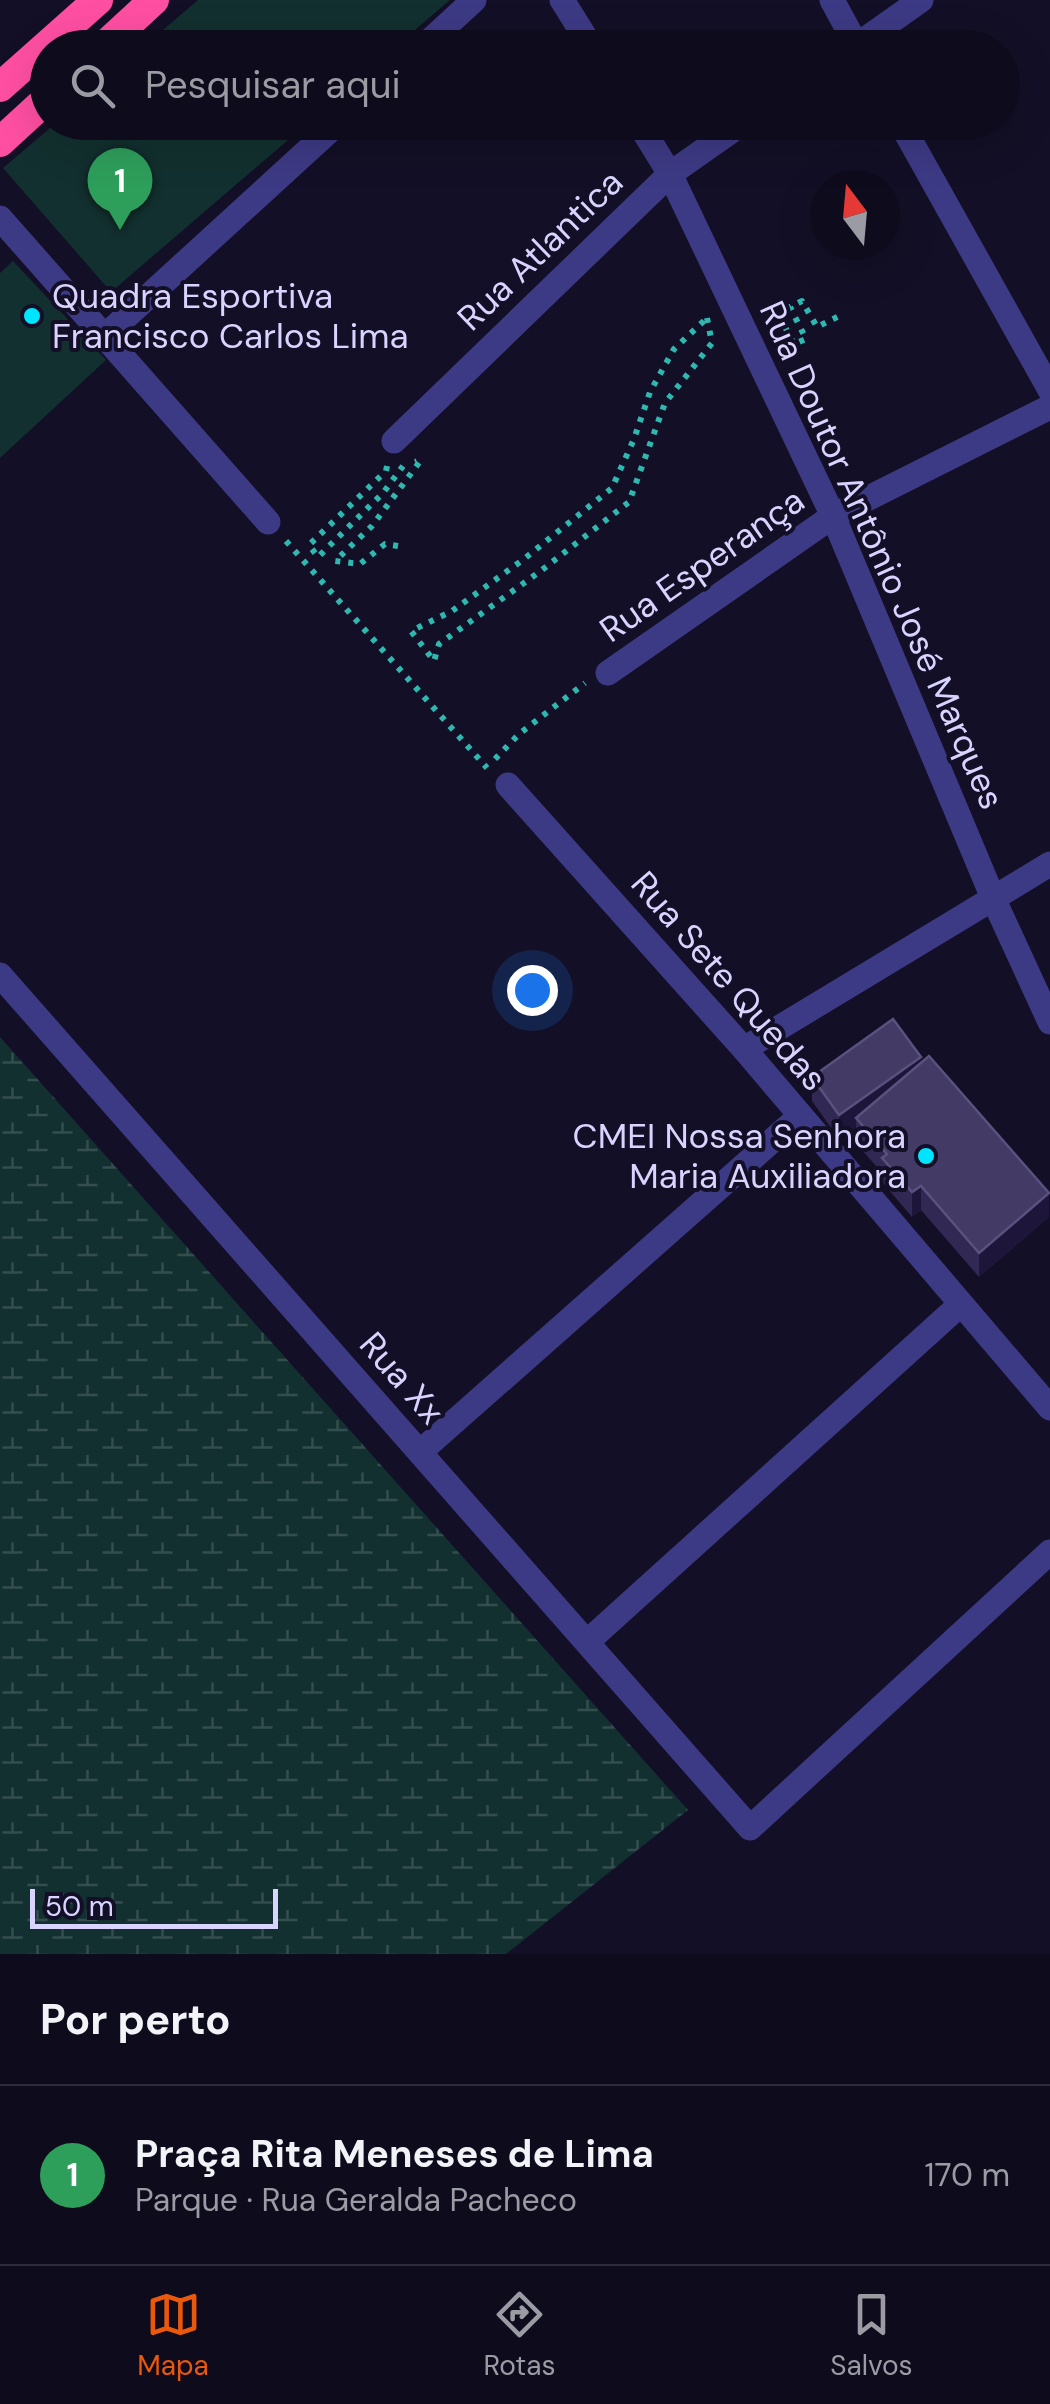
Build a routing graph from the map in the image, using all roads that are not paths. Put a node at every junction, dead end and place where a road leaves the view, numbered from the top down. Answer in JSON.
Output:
{"nodes":[{"id":1,"x":98,"y":0,"type":"edge"},
{"id":2,"x":154,"y":0,"type":"edge"},
{"id":3,"x":474,"y":0,"type":"edge"},
{"id":4,"x":562,"y":0,"type":"edge"},
{"id":5,"x":832,"y":0,"type":"edge"},
{"id":6,"x":921,"y":0,"type":"edge"},
{"id":7,"x":64,"y":30,"type":"edge"},
{"id":8,"x":122,"y":30,"type":"edge"},
{"id":9,"x":442,"y":30,"type":"edge"},
{"id":10,"x":581,"y":30,"type":"edge"},
{"id":11,"x":847,"y":30,"type":"edge"},
{"id":12,"x":880,"y":30,"type":"edge"},
{"id":13,"x":30,"y":60,"type":"edge"},
{"id":14,"x":0,"y":87,"type":"edge"},
{"id":15,"x":30,"y":114,"type":"edge"},
{"id":16,"x":320,"y":140,"type":"edge"},
{"id":17,"x":649,"y":140,"type":"edge"},
{"id":18,"x":718,"y":140,"type":"edge"},
{"id":19,"x":910,"y":140,"type":"edge"},
{"id":20,"x":0,"y":142,"type":"edge"},
{"id":21,"x":670,"y":174,"type":"junction"},
{"id":22,"x":0,"y":218,"type":"edge"},
{"id":23,"x":106,"y":335,"type":"junction"},
{"id":24,"x":1050,"y":390,"type":"edge"},
{"id":25,"x":1050,"y":406,"type":"edge"},
{"id":26,"x":394,"y":441,"type":"road end"},
{"id":27,"x":833,"y":516,"type":"junction"},
{"id":28,"x":268,"y":522,"type":"road end"},
{"id":29,"x":608,"y":673,"type":"road end"},
{"id":30,"x":501,"y":781,"type":"road end"},
{"id":31,"x":1050,"y":864,"type":"edge"},
{"id":32,"x":993,"y":898,"type":"junction"},
{"id":33,"x":0,"y":975,"type":"edge"},
{"id":34,"x":1050,"y":1022,"type":"edge"},
{"id":35,"x":744,"y":1049,"type":"junction"},
{"id":36,"x":800,"y":1116,"type":"junction"},
{"id":37,"x":961,"y":1304,"type":"junction"},
{"id":38,"x":1050,"y":1408,"type":"edge"},
{"id":39,"x":420,"y":1452,"type":"junction"},
{"id":40,"x":1050,"y":1552,"type":"edge"},
{"id":41,"x":587,"y":1642,"type":"junction"}],
"edges":[{"from":1,"to":7,"type":"highway"},
{"from":2,"to":8,"type":"highway"},
{"from":3,"to":9,"type":"street"},
{"from":4,"to":10,"type":"street"},
{"from":5,"to":11,"type":"street"},
{"from":6,"to":12,"type":"street"},
{"from":13,"to":14,"type":"highway"},
{"from":15,"to":20,"type":"highway"},
{"from":16,"to":23,"type":"street"},
{"from":17,"to":21,"type":"street","name":"Rua Doutor Antônio José Marques"},
{"from":18,"to":21,"type":"street","name":"Rua Atlantica"},
{"from":19,"to":24,"type":"street"},
{"from":21,"to":26,"type":"street","name":"Rua Atlantica"},
{"from":21,"to":27,"type":"street","name":"Rua Doutor Antônio José Marques"},
{"from":22,"to":23,"type":"street"},
{"from":23,"to":28,"type":"street"},
{"from":25,"to":27,"type":"street","name":"Rua Esperança"},
{"from":27,"to":29,"type":"street","name":"Rua Esperança"},
{"from":27,"to":32,"type":"street","name":"Rua Doutor Antônio José Marques"},
{"from":30,"to":35,"type":"street","name":"Rua Sete Quedas"},
{"from":31,"to":32,"type":"street"},
{"from":32,"to":34,"type":"street","name":"Rua Doutor Antônio José Marques"},
{"from":32,"to":35,"type":"street"},
{"from":33,"to":39,"type":"street","name":"Rua Xx"},
{"from":35,"to":36,"type":"street","name":"Rua Sete Quedas"},
{"from":36,"to":37,"type":"street","name":"Rua Sete Quedas"},
{"from":36,"to":39,"type":"street"},
{"from":37,"to":38,"type":"street","name":"Rua Sete Quedas"},
{"from":37,"to":41,"type":"street"},
{"from":39,"to":41,"type":"street","name":"Rua Xx"},
{"from":40,"to":41,"type":"street","name":"Rua Xx"}]}
